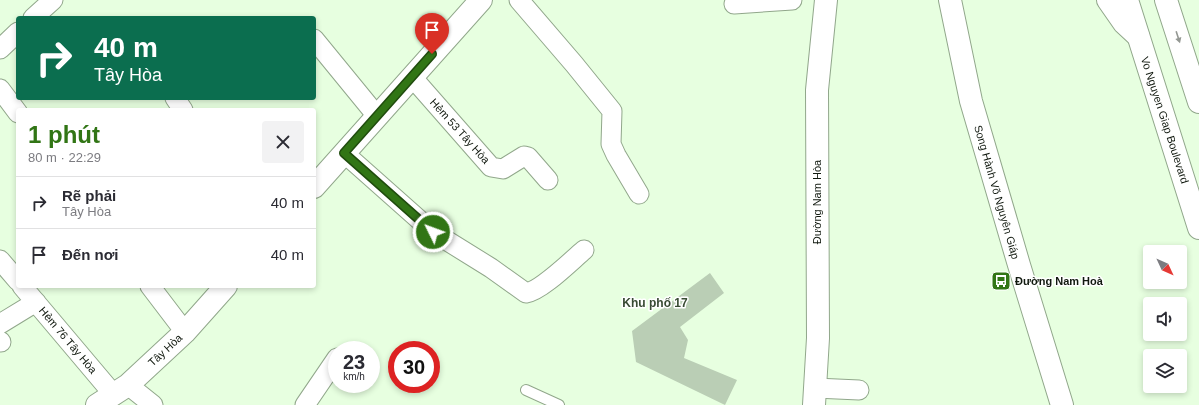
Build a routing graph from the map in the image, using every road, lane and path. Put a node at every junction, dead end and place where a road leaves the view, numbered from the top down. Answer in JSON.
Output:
{"nodes":[{"id":1,"x":53,"y":0,"type":"edge"},
{"id":2,"x":481,"y":0,"type":"edge"},
{"id":3,"x":519,"y":0,"type":"edge"},
{"id":4,"x":792,"y":0,"type":"edge"},
{"id":5,"x":826,"y":0,"type":"edge"},
{"id":6,"x":950,"y":0,"type":"edge"},
{"id":7,"x":1108,"y":0,"type":"edge"},
{"id":8,"x":1126,"y":0,"type":"edge"},
{"id":9,"x":1166,"y":0,"type":"edge"},
{"id":10,"x":734,"y":4,"type":"dead end"},
{"id":11,"x":35,"y":16,"type":"edge"},
{"id":12,"x":16,"y":34,"type":"edge"},
{"id":13,"x":1138,"y":36,"type":"junction"},
{"id":14,"x":316,"y":41,"type":"edge"},
{"id":15,"x":0,"y":49,"type":"edge"},
{"id":16,"x":412,"y":77,"type":"junction"},
{"id":17,"x":0,"y":89,"type":"edge"},
{"id":18,"x":1199,"y":102,"type":"edge"},
{"id":19,"x":16,"y":110,"type":"edge"},
{"id":20,"x":377,"y":116,"type":"junction"},
{"id":21,"x":344,"y":153,"type":"junction"},
{"id":22,"x":548,"y":180,"type":"dead end"},
{"id":23,"x":316,"y":185,"type":"edge"},
{"id":24,"x":639,"y":194,"type":"dead end"},
{"id":25,"x":1199,"y":228,"type":"edge"},
{"id":26,"x":584,"y":250,"type":"dead end"},
{"id":27,"x":0,"y":260,"type":"edge"},
{"id":28,"x":16,"y":279,"type":"edge"},
{"id":29,"x":24,"y":288,"type":"edge"},
{"id":30,"x":152,"y":288,"type":"edge"},
{"id":31,"x":224,"y":288,"type":"edge"},
{"id":32,"x":36,"y":302,"type":"junction"},
{"id":33,"x":185,"y":332,"type":"junction"},
{"id":34,"x":0,"y":336,"type":"edge"},
{"id":35,"x":328,"y":371,"type":"edge"},
{"id":36,"x":526,"y":390,"type":"dead end"},
{"id":37,"x":858,"y":390,"type":"dead end"},
{"id":38,"x":113,"y":395,"type":"edge"},
{"id":39,"x":815,"y":397,"type":"edge"},
{"id":40,"x":154,"y":405,"type":"edge"},
{"id":41,"x":305,"y":405,"type":"edge"},
{"id":42,"x":559,"y":405,"type":"edge"},
{"id":43,"x":1062,"y":405,"type":"edge"}],
"edges":[{"from":1,"to":11,"type":"street"},
{"from":2,"to":16,"type":"main road"},
{"from":3,"to":24,"type":"street"},
{"from":4,"to":10,"type":"street"},
{"from":5,"to":39,"type":"main road","name":"Đường Nam Hòa"},
{"from":6,"to":43,"type":"main road","name":"Song Hành Võ Nguyên Giáp"},
{"from":7,"to":13,"type":"main road","name":"Vo Nguyen Giap Boulevard"},
{"from":8,"to":13,"type":"main road","name":"Vo Nguyen Giap Boulevard"},
{"from":9,"to":18,"type":"main road","one_way":true},
{"from":12,"to":15,"type":"street"},
{"from":13,"to":25,"type":"main road","name":"Vo Nguyen Giap Boulevard"},
{"from":14,"to":20,"type":"street"},
{"from":16,"to":20,"type":"main road"},
{"from":16,"to":22,"type":"street","name":"Hẻm 53 Tây Hòa"},
{"from":17,"to":19,"type":"street"},
{"from":20,"to":21,"type":"main road"},
{"from":21,"to":23,"type":"main road"},
{"from":21,"to":26,"type":"street"},
{"from":27,"to":28,"type":"street"},
{"from":29,"to":32,"type":"street","name":"Hẻm 76 Tây Hòa"},
{"from":30,"to":33,"type":"street"},
{"from":31,"to":33,"type":"main road","name":"Tây Hòa"},
{"from":32,"to":34,"type":"street"},
{"from":32,"to":38,"type":"street","name":"Hẻm 76 Tây Hòa"},
{"from":33,"to":38,"type":"main road","name":"Tây Hòa"},
{"from":35,"to":41,"type":"street"},
{"from":36,"to":42,"type":"lane"},
{"from":37,"to":39,"type":"street"},
{"from":38,"to":40,"type":"street","name":"Hẻm 76 Tây Hòa"}]}
